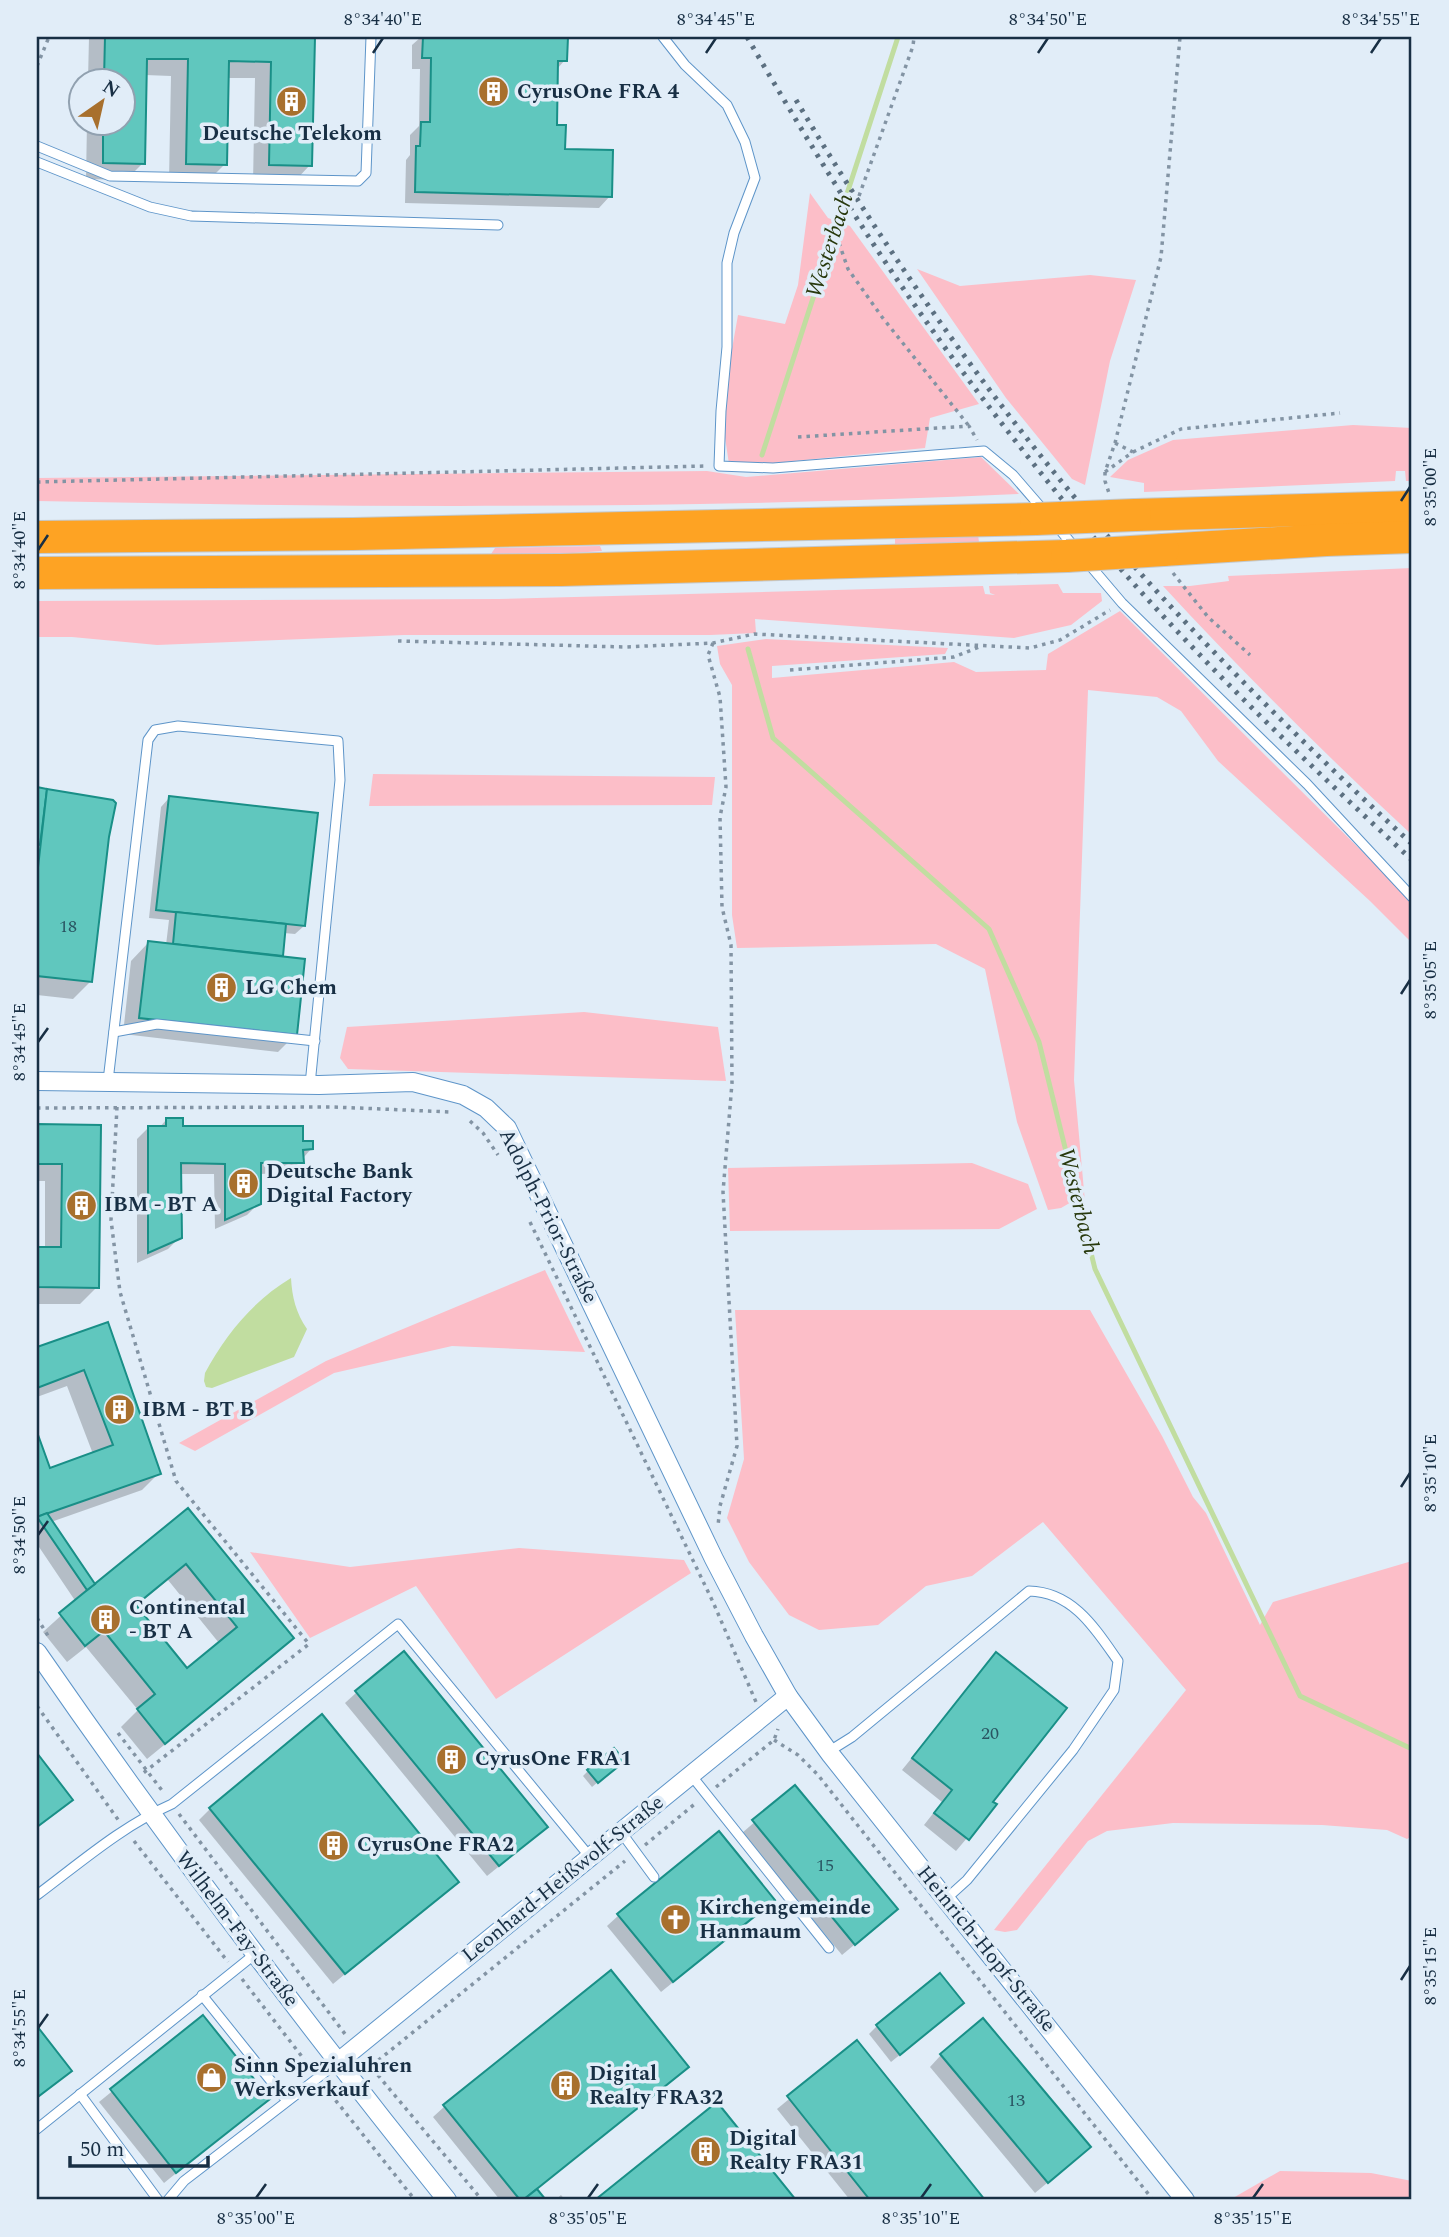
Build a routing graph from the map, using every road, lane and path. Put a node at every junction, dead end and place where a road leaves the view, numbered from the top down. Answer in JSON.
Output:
{"nodes":[{"id":1,"x":49,"y":37,"type":"edge"},
{"id":2,"x":371,"y":37,"type":"edge"},
{"id":3,"x":663,"y":37,"type":"edge"},
{"id":4,"x":914,"y":37,"type":"edge"},
{"id":5,"x":1180,"y":37,"type":"edge"},
{"id":6,"x":37,"y":66,"type":"edge"},
{"id":7,"x":37,"y":146,"type":"edge"},
{"id":8,"x":37,"y":162,"type":"edge"},
{"id":9,"x":859,"y":196,"type":"dead end"},
{"id":10,"x":498,"y":225,"type":"dead end"},
{"id":11,"x":839,"y":243,"type":"dead end"},
{"id":12,"x":1340,"y":413,"type":"dead end"},
{"id":13,"x":969,"y":426,"type":"junction"},
{"id":14,"x":798,"y":437,"type":"dead end"},
{"id":15,"x":1115,"y":443,"type":"junction"},
{"id":16,"x":984,"y":451,"type":"junction"},
{"id":17,"x":1133,"y":452,"type":"junction"},
{"id":18,"x":719,"y":466,"type":"junction"},
{"id":19,"x":37,"y":482,"type":"edge"},
{"id":20,"x":1412,"y":507,"type":"edge"},
{"id":21,"x":46,"y":536,"type":"edge"},
{"id":22,"x":1412,"y":537,"type":"edge"},
{"id":23,"x":37,"y":573,"type":"edge"},
{"id":24,"x":1122,"y":603,"type":"junction"},
{"id":25,"x":1208,"y":617,"type":"dead end"},
{"id":26,"x":398,"y":641,"type":"dead end"},
{"id":27,"x":713,"y":643,"type":"junction"},
{"id":28,"x":981,"y":646,"type":"junction"},
{"id":29,"x":1250,"y":655,"type":"dead end"},
{"id":30,"x":790,"y":670,"type":"dead end"},
{"id":31,"x":1412,"y":897,"type":"edge"},
{"id":32,"x":114,"y":1032,"type":"junction"},
{"id":33,"x":314,"y":1041,"type":"junction"},
{"id":34,"x":37,"y":1081,"type":"edge"},
{"id":35,"x":113,"y":1081,"type":"junction"},
{"id":36,"x":310,"y":1085,"type":"junction"},
{"id":37,"x":37,"y":1108,"type":"edge"},
{"id":38,"x":117,"y":1108,"type":"junction"},
{"id":39,"x":460,"y":1112,"type":"dead end"},
{"id":40,"x":468,"y":1119,"type":"dead end"},
{"id":41,"x":503,"y":1162,"type":"dead end"},
{"id":42,"x":530,"y":1222,"type":"dead end"},
{"id":43,"x":714,"y":1559,"type":"junction"},
{"id":44,"x":37,"y":1618,"type":"edge"},
{"id":45,"x":51,"y":1640,"type":"dead end"},
{"id":46,"x":37,"y":1652,"type":"edge"},
{"id":47,"x":788,"y":1696,"type":"junction"},
{"id":48,"x":37,"y":1706,"type":"edge"},
{"id":49,"x":765,"y":1715,"type":"junction"},
{"id":50,"x":113,"y":1727,"type":"dead end"},
{"id":51,"x":774,"y":1740,"type":"junction"},
{"id":52,"x":828,"y":1752,"type":"junction"},
{"id":53,"x":148,"y":1770,"type":"junction"},
{"id":54,"x":691,"y":1775,"type":"junction"},
{"id":55,"x":706,"y":1795,"type":"junction"},
{"id":56,"x":172,"y":1804,"type":"junction"},
{"id":57,"x":151,"y":1814,"type":"junction"},
{"id":58,"x":125,"y":1829,"type":"junction"},
{"id":59,"x":621,"y":1832,"type":"junction"},
{"id":60,"x":636,"y":1852,"type":"junction"},
{"id":61,"x":590,"y":1857,"type":"junction"},
{"id":62,"x":654,"y":1877,"type":"dead end"},
{"id":63,"x":37,"y":1895,"type":"edge"},
{"id":64,"x":946,"y":1899,"type":"junction"},
{"id":65,"x":829,"y":1948,"type":"dead end"},
{"id":66,"x":255,"y":1954,"type":"junction"},
{"id":67,"x":234,"y":1969,"type":"junction"},
{"id":68,"x":202,"y":1995,"type":"junction"},
{"id":69,"x":357,"y":2048,"type":"junction"},
{"id":70,"x":337,"y":2063,"type":"junction"},
{"id":71,"x":371,"y":2066,"type":"junction"},
{"id":72,"x":318,"y":2078,"type":"junction"},
{"id":73,"x":352,"y":2082,"type":"junction"},
{"id":74,"x":80,"y":2094,"type":"junction"},
{"id":75,"x":288,"y":2101,"type":"junction"},
{"id":76,"x":37,"y":2129,"type":"edge"},
{"id":77,"x":158,"y":2200,"type":"edge"},
{"id":78,"x":168,"y":2200,"type":"edge"},
{"id":79,"x":415,"y":2200,"type":"edge"},
{"id":80,"x":447,"y":2200,"type":"edge"},
{"id":81,"x":482,"y":2200,"type":"edge"},
{"id":82,"x":1153,"y":2200,"type":"edge"},
{"id":83,"x":1185,"y":2200,"type":"edge"}],
"edges":[{"from":1,"to":6,"type":"path"},
{"from":2,"to":7,"type":"lane"},
{"from":3,"to":18,"type":"lane"},
{"from":4,"to":9,"type":"path"},
{"from":5,"to":15,"type":"path"},
{"from":8,"to":10,"type":"lane"},
{"from":11,"to":13,"type":"path"},
{"from":12,"to":17,"type":"path"},
{"from":13,"to":14,"type":"path"},
{"from":13,"to":16,"type":"path"},
{"from":15,"to":17,"type":"path"},
{"from":15,"to":17,"type":"path"},
{"from":16,"to":18,"type":"lane"},
{"from":16,"to":24,"type":"lane"},
{"from":18,"to":19,"type":"path"},
{"from":20,"to":21,"type":"highway","bridge":true},
{"from":22,"to":23,"type":"highway","bridge":true},
{"from":24,"to":28,"type":"path"},
{"from":24,"to":31,"type":"lane"},
{"from":25,"to":29,"type":"path"},
{"from":26,"to":27,"type":"path"},
{"from":27,"to":28,"type":"path"},
{"from":27,"to":43,"type":"path"},
{"from":28,"to":30,"type":"path"},
{"from":32,"to":33,"type":"lane"},
{"from":32,"to":33,"type":"lane"},
{"from":32,"to":35,"type":"lane"},
{"from":33,"to":36,"type":"lane"},
{"from":34,"to":35,"type":"street","name":"Adolph-Prior-Straße"},
{"from":35,"to":36,"type":"street","name":"Adolph-Prior-Straße"},
{"from":35,"to":38,"type":"path"},
{"from":36,"to":43,"type":"street","name":"Adolph-Prior-Straße"},
{"from":37,"to":38,"type":"path"},
{"from":38,"to":39,"type":"path"},
{"from":38,"to":53,"type":"path"},
{"from":40,"to":41,"type":"path"},
{"from":42,"to":49,"type":"path"},
{"from":43,"to":47,"type":"street","name":"Adolph-Prior-Straße"},
{"from":44,"to":45,"type":"path"},
{"from":46,"to":57,"type":"street","name":"Wilhelm-Fay-Straße"},
{"from":47,"to":49,"type":"street","name":"Leonhard-Heißwolf-Straße"},
{"from":47,"to":51,"type":"path"},
{"from":47,"to":52,"type":"street","name":"Heinrich-Hopf-Straße"},
{"from":48,"to":58,"type":"path"},
{"from":49,"to":54,"type":"street","name":"Leonhard-Heißwolf-Straße"},
{"from":50,"to":53,"type":"path"},
{"from":51,"to":55,"type":"path"},
{"from":51,"to":82,"type":"path"},
{"from":52,"to":64,"type":"street","name":"Heinrich-Hopf-Straße"},
{"from":52,"to":64,"type":"lane"},
{"from":53,"to":56,"type":"path"},
{"from":54,"to":55,"type":"lane"},
{"from":54,"to":59,"type":"street","name":"Leonhard-Heißwolf-Straße"},
{"from":55,"to":60,"type":"path"},
{"from":55,"to":65,"type":"lane"},
{"from":56,"to":57,"type":"lane"},
{"from":56,"to":61,"type":"lane"},
{"from":56,"to":69,"type":"path"},
{"from":57,"to":58,"type":"lane"},
{"from":57,"to":66,"type":"street","name":"Wilhelm-Fay-Straße"},
{"from":58,"to":63,"type":"lane"},
{"from":58,"to":67,"type":"path"},
{"from":59,"to":60,"type":"lane"},
{"from":59,"to":61,"type":"street","name":"Leonhard-Heißwolf-Straße"},
{"from":60,"to":62,"type":"lane"},
{"from":60,"to":71,"type":"path"},
{"from":61,"to":69,"type":"street","name":"Leonhard-Heißwolf-Straße"},
{"from":64,"to":83,"type":"street","name":"Heinrich-Hopf-Straße"},
{"from":66,"to":67,"type":"lane"},
{"from":66,"to":70,"type":"street","name":"Wilhelm-Fay-Straße"},
{"from":67,"to":68,"type":"lane"},
{"from":67,"to":72,"type":"path"},
{"from":68,"to":74,"type":"lane"},
{"from":68,"to":75,"type":"lane"},
{"from":69,"to":70,"type":"street","name":"Leonhard-Heißwolf-Straße"},
{"from":69,"to":71,"type":"path"},
{"from":70,"to":72,"type":"lane"},
{"from":70,"to":73,"type":"street","name":"Wilhelm-Fay-Straße"},
{"from":71,"to":73,"type":"path"},
{"from":71,"to":81,"type":"path"},
{"from":72,"to":75,"type":"lane"},
{"from":72,"to":79,"type":"path"},
{"from":73,"to":80,"type":"street","name":"Wilhelm-Fay-Straße"},
{"from":74,"to":76,"type":"lane"},
{"from":74,"to":77,"type":"lane"},
{"from":75,"to":78,"type":"lane"}]}
